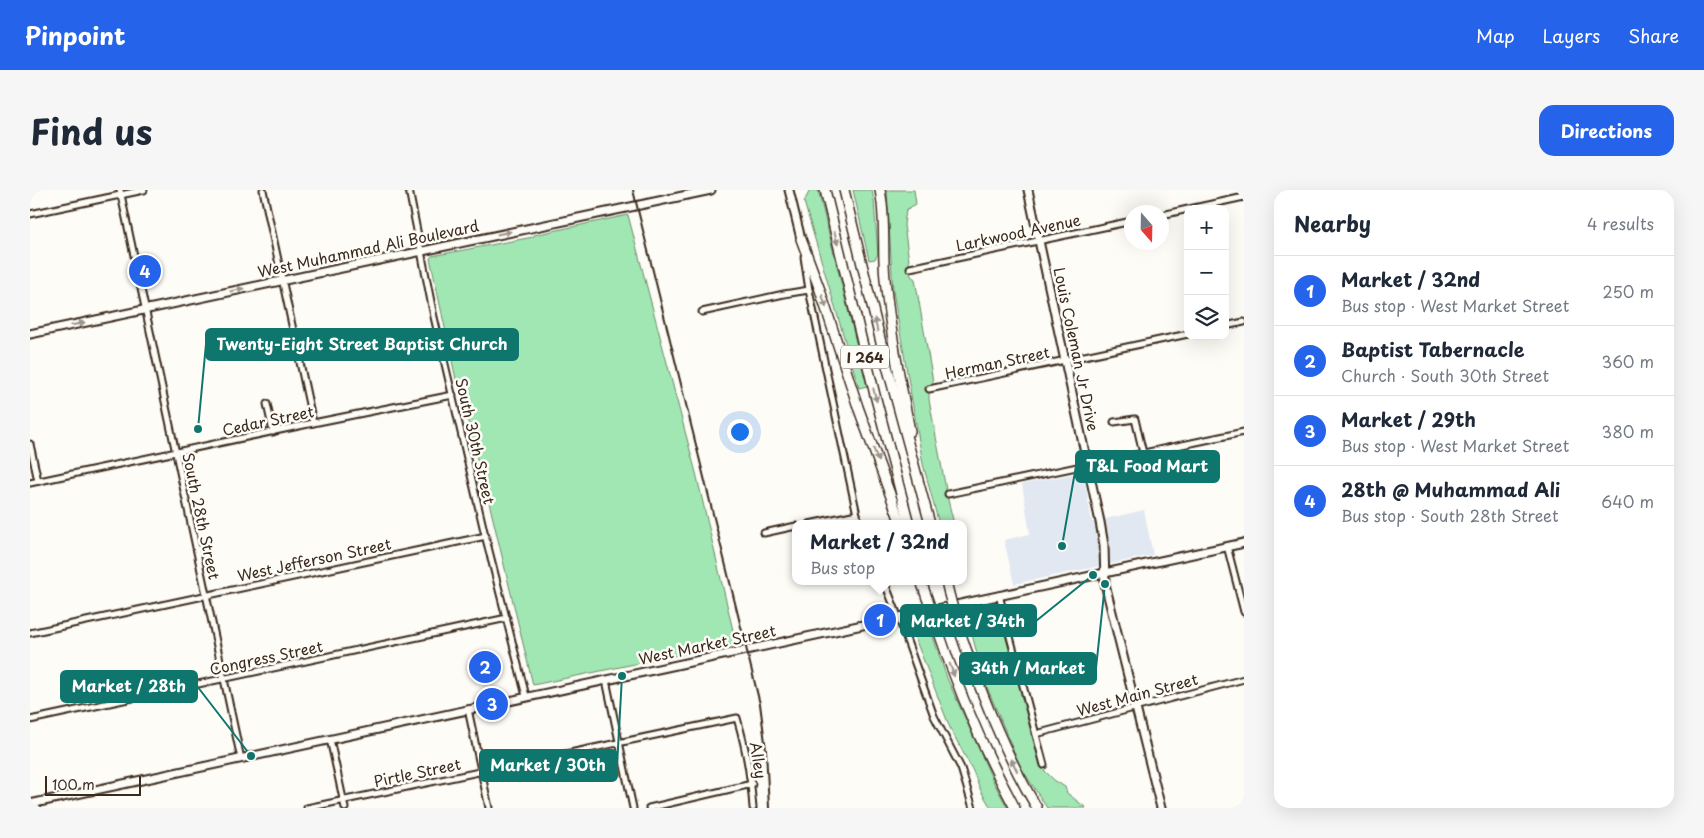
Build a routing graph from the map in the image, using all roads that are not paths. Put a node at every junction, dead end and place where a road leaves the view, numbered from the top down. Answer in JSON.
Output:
{"nodes":[{"id":1,"x":144,"y":190,"type":"edge"},
{"id":2,"x":263,"y":190,"type":"edge"},
{"id":3,"x":409,"y":190,"type":"edge"},
{"id":4,"x":711,"y":190,"type":"edge"},
{"id":5,"x":789,"y":190,"type":"edge"},
{"id":6,"x":825,"y":190,"type":"edge"},
{"id":7,"x":844,"y":190,"type":"edge"},
{"id":8,"x":1028,"y":190,"type":"edge"},
{"id":9,"x":881,"y":191,"type":"edge"},
{"id":10,"x":120,"y":192,"type":"edge"},
{"id":11,"x":1244,"y":197,"type":"edge"},
{"id":12,"x":1207,"y":205,"type":"edge"},
{"id":13,"x":1184,"y":210,"type":"edge"},
{"id":14,"x":1169,"y":213,"type":"edge"},
{"id":15,"x":30,"y":214,"type":"edge"},
{"id":16,"x":1124,"y":223,"type":"edge"},
{"id":17,"x":801,"y":239,"type":"junction"},
{"id":18,"x":1040,"y":240,"type":"junction"},
{"id":19,"x":422,"y":251,"type":"junction"},
{"id":20,"x":910,"y":268,"type":"dead end"},
{"id":21,"x":282,"y":281,"type":"junction"},
{"id":22,"x":809,"y":290,"type":"junction"},
{"id":23,"x":145,"y":310,"type":"junction"},
{"id":24,"x":702,"y":312,"type":"dead end"},
{"id":25,"x":1244,"y":322,"type":"edge"},
{"id":26,"x":1229,"y":325,"type":"edge"},
{"id":27,"x":30,"y":334,"type":"edge"},
{"id":28,"x":1184,"y":335,"type":"edge"},
{"id":29,"x":1065,"y":360,"type":"junction"},
{"id":30,"x":929,"y":389,"type":"dead end"},
{"id":31,"x":453,"y":395,"type":"junction"},
{"id":32,"x":267,"y":404,"type":"dead end"},
{"id":33,"x":1114,"y":422,"type":"dead end"},
{"id":34,"x":313,"y":423,"type":"junction"},
{"id":35,"x":273,"y":432,"type":"junction"},
{"id":36,"x":1244,"y":432,"type":"edge"},
{"id":37,"x":30,"y":444,"type":"edge"},
{"id":38,"x":176,"y":452,"type":"junction"},
{"id":39,"x":1143,"y":453,"type":"junction"},
{"id":40,"x":1088,"y":465,"type":"junction"},
{"id":41,"x":38,"y":481,"type":"junction"},
{"id":42,"x":30,"y":483,"type":"edge"},
{"id":43,"x":920,"y":490,"type":"junction"},
{"id":44,"x":948,"y":494,"type":"dead end"},
{"id":45,"x":857,"y":514,"type":"junction"},
{"id":46,"x":828,"y":520,"type":"edge"},
{"id":47,"x":858,"y":520,"type":"edge"},
{"id":48,"x":899,"y":520,"type":"edge"},
{"id":49,"x":908,"y":520,"type":"edge"},
{"id":50,"x":929,"y":520,"type":"edge"},
{"id":51,"x":792,"y":527,"type":"edge"},
{"id":52,"x":764,"y":533,"type":"dead end"},
{"id":53,"x":486,"y":536,"type":"junction"},
{"id":54,"x":1244,"y":543,"type":"edge"},
{"id":55,"x":1227,"y":546,"type":"junction"},
{"id":56,"x":1104,"y":572,"type":"junction"},
{"id":57,"x":886,"y":585,"type":"edge"},
{"id":58,"x":923,"y":585,"type":"edge"},
{"id":59,"x":947,"y":585,"type":"edge"},
{"id":60,"x":999,"y":594,"type":"junction"},
{"id":61,"x":206,"y":595,"type":"junction"},
{"id":62,"x":1244,"y":612,"type":"edge"},
{"id":63,"x":898,"y":616,"type":"junction"},
{"id":64,"x":506,"y":618,"type":"junction"},
{"id":65,"x":30,"y":632,"type":"edge"},
{"id":66,"x":224,"y":679,"type":"junction"},
{"id":67,"x":1244,"y":679,"type":"edge"},
{"id":68,"x":606,"y":680,"type":"junction"},
{"id":69,"x":526,"y":696,"type":"junction"},
{"id":70,"x":1136,"y":707,"type":"junction"},
{"id":71,"x":468,"y":709,"type":"junction"},
{"id":72,"x":737,"y":718,"type":"joint"},
{"id":73,"x":30,"y":720,"type":"edge"},
{"id":74,"x":1036,"y":734,"type":"junction"},
{"id":75,"x":330,"y":739,"type":"junction"},
{"id":76,"x":619,"y":743,"type":"junction"},
{"id":77,"x":241,"y":758,"type":"junction"},
{"id":78,"x":1044,"y":765,"type":"dead end"},
{"id":79,"x":481,"y":771,"type":"junction"},
{"id":80,"x":752,"y":784,"type":"junction"},
{"id":81,"x":344,"y":800,"type":"junction"},
{"id":82,"x":30,"y":804,"type":"edge"},
{"id":83,"x":307,"y":808,"type":"edge"},
{"id":84,"x":346,"y":808,"type":"edge"},
{"id":85,"x":489,"y":808,"type":"edge"},
{"id":86,"x":633,"y":808,"type":"edge"},
{"id":87,"x":649,"y":808,"type":"edge"},
{"id":88,"x":753,"y":808,"type":"edge"},
{"id":89,"x":973,"y":808,"type":"edge"},
{"id":90,"x":1015,"y":808,"type":"edge"},
{"id":91,"x":1037,"y":808,"type":"edge"},
{"id":92,"x":1161,"y":808,"type":"edge"}],
"edges":[{"from":1,"to":10,"type":"street"},
{"from":2,"to":21,"type":"street"},
{"from":3,"to":19,"type":"street","name":"South 30th Street"},
{"from":19,"to":4,"type":"street","name":"West Muhammad Ali Boulevard","one_way":true},
{"from":5,"to":17,"type":"street"},
{"from":6,"to":49,"type":"highway","number":"I 264","one_way":true},
{"from":43,"to":7,"type":"highway","number":"I 264","one_way":true},
{"from":8,"to":18,"type":"street","name":"Louis Coleman Jr Drive"},
{"from":9,"to":43,"type":"highway"},
{"from":10,"to":15,"type":"street"},
{"from":10,"to":23,"type":"street","name":"South 28th Street"},
{"from":11,"to":12,"type":"street"},
{"from":13,"to":14,"type":"street"},
{"from":16,"to":18,"type":"street","name":"Larkwood Avenue"},
{"from":17,"to":22,"type":"street"},
{"from":17,"to":48,"type":"highway","one_way":true},
{"from":18,"to":20,"type":"street","name":"Larkwood Avenue"},
{"from":18,"to":29,"type":"street","name":"Louis Coleman Jr Drive"},
{"from":19,"to":21,"type":"street","name":"West Muhammad Ali Boulevard"},
{"from":19,"to":31,"type":"street","name":"South 30th Street"},
{"from":23,"to":21,"type":"street","name":"West Muhammad Ali Boulevard","one_way":true},
{"from":21,"to":34,"type":"street"},
{"from":22,"to":24,"type":"street"},
{"from":22,"to":45,"type":"street"},
{"from":27,"to":23,"type":"street","name":"West Muhammad Ali Boulevard","one_way":true},
{"from":23,"to":38,"type":"street","name":"South 28th Street"},
{"from":25,"to":26,"type":"street"},
{"from":28,"to":29,"type":"street","name":"Herman Street"},
{"from":29,"to":30,"type":"street","name":"Herman Street"},
{"from":29,"to":40,"type":"street","name":"Louis Coleman Jr Drive"},
{"from":31,"to":34,"type":"street","name":"Cedar Street"},
{"from":31,"to":53,"type":"street","name":"South 30th Street"},
{"from":32,"to":35,"type":"street"},
{"from":33,"to":39,"type":"street"},
{"from":34,"to":35,"type":"street","name":"Cedar Street"},
{"from":35,"to":38,"type":"street","name":"Cedar Street"},
{"from":36,"to":39,"type":"street"},
{"from":37,"to":41,"type":"street"},
{"from":38,"to":41,"type":"street","name":"Cedar Street"},
{"from":38,"to":61,"type":"street","name":"South 28th Street"},
{"from":39,"to":40,"type":"street"},
{"from":40,"to":44,"type":"street"},
{"from":40,"to":56,"type":"street","name":"Louis Coleman Jr Drive"},
{"from":41,"to":42,"type":"street","name":"Cedar Street"},
{"from":43,"to":50,"type":"highway","number":"I 264"},
{"from":45,"to":46,"type":"street"},
{"from":45,"to":47,"type":"street"},
{"from":51,"to":52,"type":"street"},
{"from":53,"to":61,"type":"street","name":"West Jefferson Street"},
{"from":53,"to":64,"type":"street","name":"South 30th Street"},
{"from":54,"to":55,"type":"street","name":"West Market Street"},
{"from":55,"to":56,"type":"street","name":"West Market Street"},
{"from":55,"to":62,"type":"street"},
{"from":56,"to":60,"type":"street","name":"West Market Street"},
{"from":56,"to":70,"type":"street","name":"Louis Coleman Jr Drive"},
{"from":57,"to":63,"type":"street"},
{"from":58,"to":90,"type":"highway","one_way":true,"bridge":true},
{"from":91,"to":59,"type":"highway","one_way":true,"bridge":true},
{"from":60,"to":63,"type":"street","name":"West Market Street"},
{"from":60,"to":74,"type":"street"},
{"from":61,"to":65,"type":"street","name":"West Jefferson Street"},
{"from":61,"to":66,"type":"street","name":"South 28th Street"},
{"from":63,"to":68,"type":"street","name":"West Market Street"},
{"from":63,"to":89,"type":"street"},
{"from":64,"to":66,"type":"street","name":"Congress Street"},
{"from":64,"to":69,"type":"street","name":"South 30th Street"},
{"from":66,"to":73,"type":"street","name":"Congress Street"},
{"from":66,"to":77,"type":"street","name":"South 28th Street"},
{"from":67,"to":70,"type":"street","name":"West Main Street"},
{"from":68,"to":69,"type":"street","name":"West Market Street"},
{"from":68,"to":76,"type":"street"},
{"from":69,"to":71,"type":"street","name":"West Market Street"},
{"from":70,"to":74,"type":"street","name":"West Main Street"},
{"from":70,"to":92,"type":"street","name":"Louis Coleman Jr Drive"},
{"from":71,"to":75,"type":"street","name":"West Market Street"},
{"from":71,"to":79,"type":"street"},
{"from":72,"to":76,"type":"street","name":"Pirtle Street"},
{"from":72,"to":80,"type":"street","name":"Alley"},
{"from":74,"to":78,"type":"street"},
{"from":75,"to":77,"type":"street","name":"West Market Street"},
{"from":75,"to":81,"type":"street"},
{"from":76,"to":79,"type":"street","name":"Pirtle Street"},
{"from":76,"to":86,"type":"street"},
{"from":77,"to":82,"type":"street","name":"West Market Street"},
{"from":79,"to":81,"type":"street","name":"Pirtle Street"},
{"from":79,"to":85,"type":"street"},
{"from":80,"to":87,"type":"street"},
{"from":80,"to":88,"type":"street","name":"Alley"},
{"from":81,"to":83,"type":"street","name":"Pirtle Street"},
{"from":81,"to":84,"type":"street"}]}
